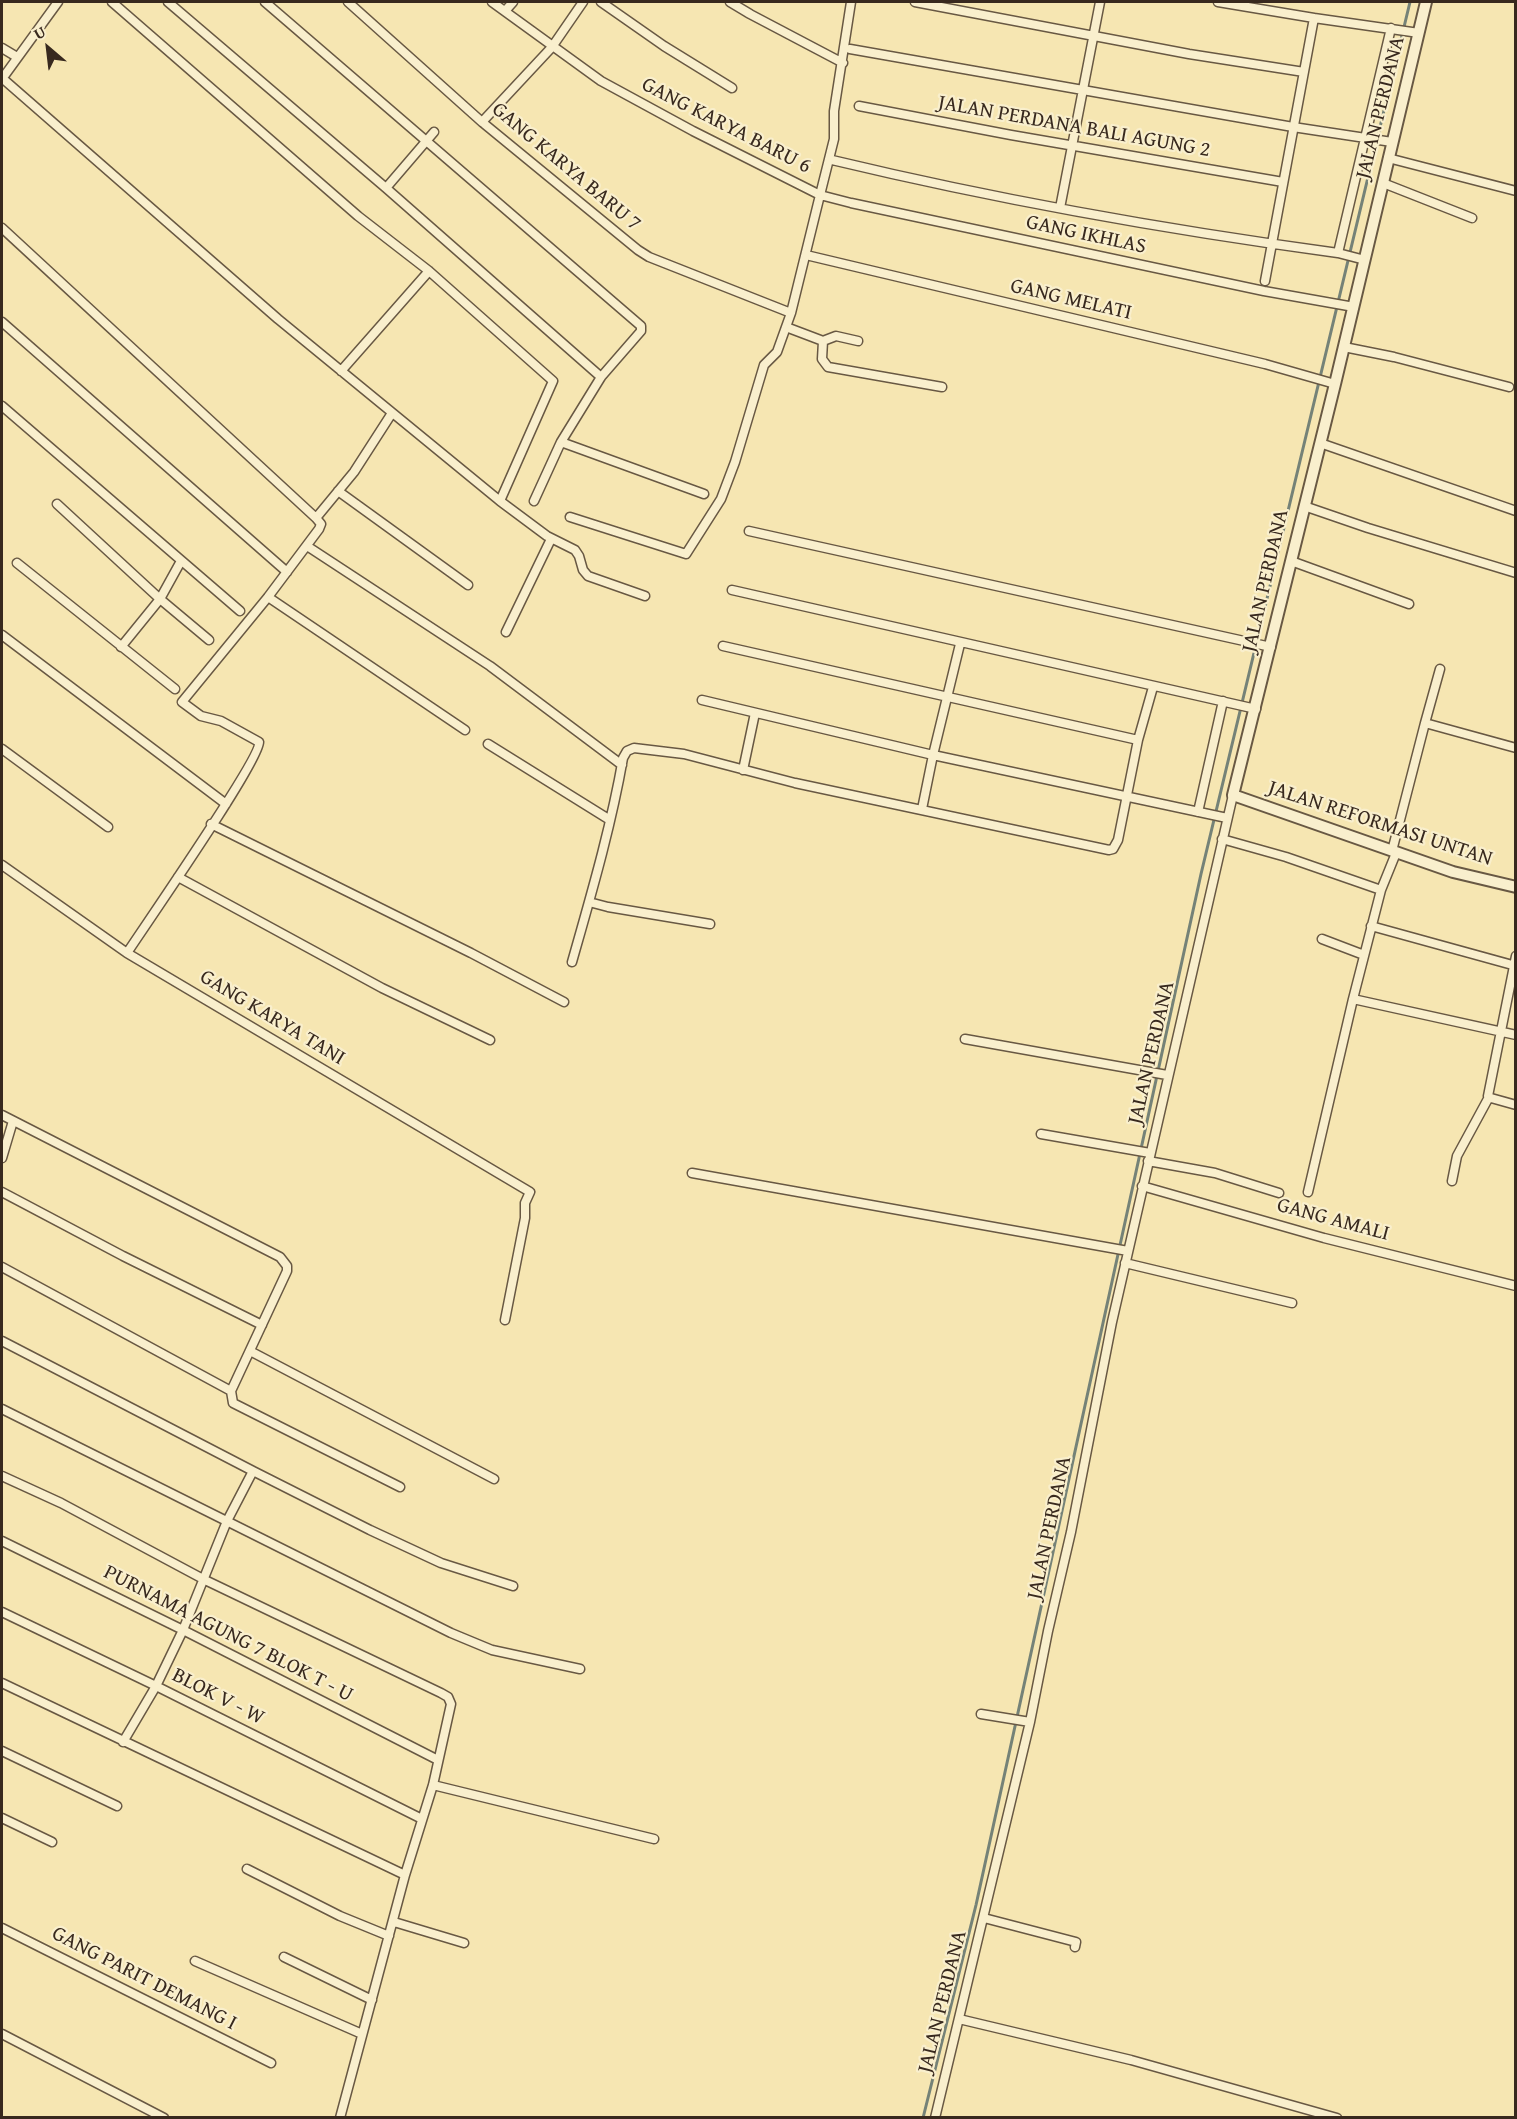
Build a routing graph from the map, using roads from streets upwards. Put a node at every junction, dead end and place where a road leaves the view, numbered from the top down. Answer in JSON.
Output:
{"nodes":[{"id":1,"x":58,"y":2,"type":"edge"},
{"id":2,"x":112,"y":2,"type":"edge"},
{"id":3,"x":168,"y":2,"type":"edge"},
{"id":4,"x":265,"y":2,"type":"edge"},
{"id":5,"x":348,"y":2,"type":"edge"},
{"id":6,"x":492,"y":2,"type":"edge"},
{"id":7,"x":513,"y":2,"type":"edge"},
{"id":8,"x":583,"y":2,"type":"edge"},
{"id":9,"x":601,"y":2,"type":"edge"},
{"id":10,"x":730,"y":2,"type":"edge"},
{"id":11,"x":851,"y":2,"type":"edge"},
{"id":12,"x":915,"y":2,"type":"edge"},
{"id":13,"x":1100,"y":2,"type":"edge"},
{"id":14,"x":1218,"y":2,"type":"edge"},
{"id":15,"x":1426,"y":2,"type":"edge"},
{"id":16,"x":505,"y":11,"type":"junction"},
{"id":17,"x":1314,"y":18,"type":"junction"},
{"id":18,"x":1393,"y":29,"type":"junction"},
{"id":19,"x":1416,"y":32,"type":"junction"},
{"id":20,"x":1094,"y":35,"type":"junction"},
{"id":21,"x":552,"y":46,"type":"junction"},
{"id":22,"x":2,"y":48,"type":"edge"},
{"id":23,"x":850,"y":49,"type":"dead end"},
{"id":24,"x":17,"y":57,"type":"junction"},
{"id":25,"x":843,"y":63,"type":"junction"},
{"id":26,"x":1304,"y":72,"type":"junction"},
{"id":27,"x":2,"y":78,"type":"edge"},
{"id":28,"x":732,"y":88,"type":"dead end"},
{"id":29,"x":1083,"y":90,"type":"junction"},
{"id":30,"x":859,"y":106,"type":"dead end"},
{"id":31,"x":482,"y":122,"type":"junction"},
{"id":32,"x":1293,"y":127,"type":"junction"},
{"id":33,"x":434,"y":132,"type":"dead end"},
{"id":34,"x":1368,"y":138,"type":"junction"},
{"id":35,"x":427,"y":141,"type":"junction"},
{"id":36,"x":1390,"y":142,"type":"junction"},
{"id":37,"x":1072,"y":144,"type":"junction"},
{"id":38,"x":1388,"y":158,"type":"junction"},
{"id":39,"x":832,"y":160,"type":"dead end"},
{"id":40,"x":1283,"y":182,"type":"junction"},
{"id":41,"x":1383,"y":183,"type":"junction"},
{"id":42,"x":386,"y":188,"type":"junction"},
{"id":43,"x":1515,"y":191,"type":"edge"},
{"id":44,"x":820,"y":195,"type":"junction"},
{"id":45,"x":1060,"y":208,"type":"junction"},
{"id":46,"x":1472,"y":218,"type":"dead end"},
{"id":47,"x":2,"y":228,"type":"edge"},
{"id":48,"x":1272,"y":244,"type":"junction"},
{"id":49,"x":1339,"y":254,"type":"junction"},
{"id":50,"x":806,"y":255,"type":"junction"},
{"id":51,"x":1361,"y":259,"type":"junction"},
{"id":52,"x":429,"y":271,"type":"junction"},
{"id":53,"x":1265,"y":281,"type":"dead end"},
{"id":54,"x":1349,"y":306,"type":"junction"},
{"id":55,"x":791,"y":313,"type":"junction"},
{"id":56,"x":2,"y":322,"type":"edge"},
{"id":57,"x":786,"y":327,"type":"junction"},
{"id":58,"x":823,"y":341,"type":"junction"},
{"id":59,"x":858,"y":341,"type":"dead end"},
{"id":60,"x":1344,"y":347,"type":"junction"},
{"id":61,"x":341,"y":371,"type":"junction"},
{"id":62,"x":601,"y":377,"type":"junction"},
{"id":63,"x":1331,"y":383,"type":"junction"},
{"id":64,"x":942,"y":387,"type":"dead end"},
{"id":65,"x":1509,"y":387,"type":"dead end"},
{"id":66,"x":2,"y":406,"type":"edge"},
{"id":67,"x":392,"y":412,"type":"junction"},
{"id":68,"x":561,"y":442,"type":"junction"},
{"id":69,"x":1320,"y":443,"type":"junction"},
{"id":70,"x":338,"y":491,"type":"junction"},
{"id":71,"x":705,"y":494,"type":"dead end"},
{"id":72,"x":500,"y":501,"type":"junction"},
{"id":73,"x":534,"y":501,"type":"dead end"},
{"id":74,"x":57,"y":504,"type":"dead end"},
{"id":75,"x":1304,"y":506,"type":"junction"},
{"id":76,"x":1515,"y":511,"type":"edge"},
{"id":77,"x":570,"y":516,"type":"dead end"},
{"id":78,"x":316,"y":518,"type":"junction"},
{"id":79,"x":749,"y":531,"type":"dead end"},
{"id":80,"x":551,"y":539,"type":"junction"},
{"id":81,"x":307,"y":546,"type":"junction"},
{"id":82,"x":181,"y":561,"type":"junction"},
{"id":83,"x":1291,"y":561,"type":"junction"},
{"id":84,"x":17,"y":563,"type":"dead end"},
{"id":85,"x":287,"y":572,"type":"junction"},
{"id":86,"x":1515,"y":573,"type":"edge"},
{"id":87,"x":468,"y":585,"type":"dead end"},
{"id":88,"x":732,"y":590,"type":"dead end"},
{"id":89,"x":645,"y":596,"type":"dead end"},
{"id":90,"x":268,"y":597,"type":"junction"},
{"id":91,"x":160,"y":598,"type":"junction"},
{"id":92,"x":1409,"y":604,"type":"dead end"},
{"id":93,"x":240,"y":611,"type":"dead end"},
{"id":94,"x":506,"y":632,"type":"dead end"},
{"id":95,"x":2,"y":634,"type":"edge"},
{"id":96,"x":209,"y":640,"type":"dead end"},
{"id":97,"x":960,"y":644,"type":"junction"},
{"id":98,"x":723,"y":646,"type":"dead end"},
{"id":99,"x":1268,"y":646,"type":"junction"},
{"id":100,"x":121,"y":647,"type":"junction"},
{"id":101,"x":1440,"y":669,"type":"dead end"},
{"id":102,"x":1153,"y":687,"type":"junction"},
{"id":103,"x":175,"y":689,"type":"dead end"},
{"id":104,"x":947,"y":698,"type":"junction"},
{"id":105,"x":702,"y":700,"type":"dead end"},
{"id":106,"x":1226,"y":701,"type":"junction"},
{"id":107,"x":1251,"y":708,"type":"junction"},
{"id":108,"x":755,"y":713,"type":"junction"},
{"id":109,"x":1425,"y":723,"type":"junction"},
{"id":110,"x":465,"y":730,"type":"dead end"},
{"id":111,"x":1138,"y":740,"type":"junction"},
{"id":112,"x":488,"y":744,"type":"dead end"},
{"id":113,"x":1515,"y":748,"type":"edge"},
{"id":114,"x":2,"y":749,"type":"edge"},
{"id":115,"x":933,"y":755,"type":"junction"},
{"id":116,"x":622,"y":765,"type":"junction"},
{"id":117,"x":742,"y":770,"type":"junction"},
{"id":118,"x":1233,"y":795,"type":"junction"},
{"id":119,"x":1126,"y":796,"type":"junction"},
{"id":120,"x":226,"y":804,"type":"junction"},
{"id":121,"x":922,"y":809,"type":"junction"},
{"id":122,"x":1198,"y":812,"type":"junction"},
{"id":123,"x":1223,"y":818,"type":"junction"},
{"id":124,"x":610,"y":820,"type":"junction"},
{"id":125,"x":211,"y":824,"type":"junction"},
{"id":126,"x":108,"y":827,"type":"dead end"},
{"id":127,"x":1222,"y":839,"type":"junction"},
{"id":128,"x":1394,"y":852,"type":"junction"},
{"id":129,"x":2,"y":865,"type":"edge"},
{"id":130,"x":178,"y":877,"type":"junction"},
{"id":131,"x":1515,"y":887,"type":"edge"},
{"id":132,"x":1381,"y":890,"type":"junction"},
{"id":133,"x":589,"y":902,"type":"junction"},
{"id":134,"x":710,"y":924,"type":"dead end"},
{"id":135,"x":1371,"y":926,"type":"junction"},
{"id":136,"x":1322,"y":939,"type":"dead end"},
{"id":137,"x":127,"y":953,"type":"junction"},
{"id":138,"x":1364,"y":955,"type":"junction"},
{"id":139,"x":1515,"y":956,"type":"edge"},
{"id":140,"x":572,"y":962,"type":"dead end"},
{"id":141,"x":1514,"y":966,"type":"edge"},
{"id":142,"x":1353,"y":999,"type":"junction"},
{"id":143,"x":564,"y":1002,"type":"dead end"},
{"id":144,"x":1502,"y":1032,"type":"junction"},
{"id":145,"x":1515,"y":1035,"type":"edge"},
{"id":146,"x":965,"y":1039,"type":"dead end"},
{"id":147,"x":490,"y":1040,"type":"dead end"},
{"id":148,"x":1166,"y":1074,"type":"junction"},
{"id":149,"x":1489,"y":1097,"type":"junction"},
{"id":150,"x":1515,"y":1105,"type":"edge"},
{"id":151,"x":2,"y":1115,"type":"edge"},
{"id":152,"x":13,"y":1121,"type":"junction"},
{"id":153,"x":1041,"y":1134,"type":"dead end"},
{"id":154,"x":1149,"y":1157,"type":"junction"},
{"id":155,"x":2,"y":1158,"type":"edge"},
{"id":156,"x":692,"y":1173,"type":"dead end"},
{"id":157,"x":1452,"y":1181,"type":"dead end"},
{"id":158,"x":1142,"y":1186,"type":"junction"},
{"id":159,"x":2,"y":1192,"type":"edge"},
{"id":160,"x":1308,"y":1192,"type":"dead end"},
{"id":161,"x":1279,"y":1193,"type":"dead end"},
{"id":162,"x":1126,"y":1251,"type":"junction"},
{"id":163,"x":1125,"y":1263,"type":"junction"},
{"id":164,"x":2,"y":1267,"type":"edge"},
{"id":165,"x":1515,"y":1286,"type":"edge"},
{"id":166,"x":1292,"y":1303,"type":"dead end"},
{"id":167,"x":505,"y":1320,"type":"dead end"},
{"id":168,"x":262,"y":1325,"type":"junction"},
{"id":169,"x":2,"y":1341,"type":"edge"},
{"id":170,"x":250,"y":1351,"type":"junction"},
{"id":171,"x":231,"y":1391,"type":"junction"},
{"id":172,"x":2,"y":1409,"type":"edge"},
{"id":173,"x":254,"y":1471,"type":"junction"},
{"id":174,"x":2,"y":1476,"type":"edge"},
{"id":175,"x":494,"y":1479,"type":"dead end"},
{"id":176,"x":400,"y":1487,"type":"dead end"},
{"id":177,"x":227,"y":1521,"type":"junction"},
{"id":178,"x":2,"y":1542,"type":"edge"},
{"id":179,"x":205,"y":1580,"type":"junction"},
{"id":180,"x":513,"y":1586,"type":"dead end"},
{"id":181,"x":2,"y":1612,"type":"edge"},
{"id":182,"x":183,"y":1630,"type":"junction"},
{"id":183,"x":580,"y":1670,"type":"dead end"},
{"id":184,"x":2,"y":1683,"type":"edge"},
{"id":185,"x":156,"y":1686,"type":"junction"},
{"id":186,"x":981,"y":1714,"type":"dead end"},
{"id":187,"x":1021,"y":1720,"type":"junction"},
{"id":188,"x":123,"y":1742,"type":"junction"},
{"id":189,"x":2,"y":1751,"type":"edge"},
{"id":190,"x":438,"y":1760,"type":"junction"},
{"id":191,"x":433,"y":1785,"type":"junction"},
{"id":192,"x":117,"y":1806,"type":"dead end"},
{"id":193,"x":2,"y":1818,"type":"edge"},
{"id":194,"x":420,"y":1818,"type":"junction"},
{"id":195,"x":654,"y":1839,"type":"dead end"},
{"id":196,"x":52,"y":1842,"type":"dead end"},
{"id":197,"x":247,"y":1869,"type":"dead end"},
{"id":198,"x":405,"y":1875,"type":"junction"},
{"id":199,"x":984,"y":1918,"type":"junction"},
{"id":200,"x":394,"y":1922,"type":"junction"},
{"id":201,"x":2,"y":1928,"type":"edge"},
{"id":202,"x":389,"y":1936,"type":"junction"},
{"id":203,"x":464,"y":1943,"type":"dead end"},
{"id":204,"x":1075,"y":1947,"type":"dead end"},
{"id":205,"x":284,"y":1957,"type":"dead end"},
{"id":206,"x":195,"y":1961,"type":"dead end"},
{"id":207,"x":372,"y":2000,"type":"junction"},
{"id":208,"x":959,"y":2019,"type":"junction"},
{"id":209,"x":2,"y":2034,"type":"edge"},
{"id":210,"x":362,"y":2034,"type":"junction"},
{"id":211,"x":271,"y":2063,"type":"dead end"},
{"id":212,"x":1335,"y":2117,"type":"edge"},
{"id":213,"x":164,"y":2118,"type":"edge"},
{"id":214,"x":340,"y":2118,"type":"edge"},
{"id":215,"x":935,"y":2118,"type":"edge"}],
"edges":[{"from":1,"to":24,"type":"street"},
{"from":2,"to":52,"type":"street"},
{"from":3,"to":42,"type":"street"},
{"from":4,"to":35,"type":"street"},
{"from":5,"to":31,"type":"street","name":"GANG KARYA BARU 7"},
{"from":6,"to":16,"type":"street","name":"GANG KARYA BARU 6"},
{"from":7,"to":16,"type":"street"},
{"from":8,"to":21,"type":"street"},
{"from":9,"to":28,"type":"street"},
{"from":10,"to":25,"type":"street"},
{"from":11,"to":25,"type":"street"},
{"from":12,"to":20,"type":"street"},
{"from":13,"to":20,"type":"street"},
{"from":14,"to":17,"type":"street"},
{"from":15,"to":19,"type":"street","name":"JALAN PERDANA"},
{"from":16,"to":21,"type":"street","name":"GANG KARYA BARU 6"},
{"from":17,"to":18,"type":"street"},
{"from":17,"to":26,"type":"street"},
{"from":18,"to":19,"type":"street"},
{"from":18,"to":34,"type":"street"},
{"from":19,"to":36,"type":"street","name":"JALAN PERDANA"},
{"from":20,"to":26,"type":"street"},
{"from":20,"to":29,"type":"street"},
{"from":21,"to":31,"type":"street"},
{"from":21,"to":44,"type":"street","name":"GANG KARYA BARU 6"},
{"from":22,"to":24,"type":"street"},
{"from":23,"to":29,"type":"street"},
{"from":24,"to":27,"type":"street"},
{"from":25,"to":44,"type":"street"},
{"from":26,"to":32,"type":"street"},
{"from":27,"to":61,"type":"street"},
{"from":29,"to":32,"type":"street"},
{"from":29,"to":37,"type":"street"},
{"from":30,"to":37,"type":"street","name":"JALAN PERDANA BALI AGUNG 2"},
{"from":31,"to":55,"type":"street","name":"GANG KARYA BARU 7"},
{"from":32,"to":34,"type":"street"},
{"from":32,"to":40,"type":"street"},
{"from":33,"to":35,"type":"street"},
{"from":34,"to":36,"type":"street"},
{"from":34,"to":49,"type":"street"},
{"from":35,"to":42,"type":"street"},
{"from":35,"to":62,"type":"street"},
{"from":36,"to":38,"type":"street","name":"JALAN PERDANA"},
{"from":37,"to":40,"type":"street","name":"JALAN PERDANA BALI AGUNG 2"},
{"from":37,"to":45,"type":"street"},
{"from":38,"to":41,"type":"street","name":"JALAN PERDANA"},
{"from":38,"to":43,"type":"street"},
{"from":39,"to":45,"type":"street"},
{"from":40,"to":48,"type":"street"},
{"from":41,"to":46,"type":"street"},
{"from":41,"to":51,"type":"street","name":"JALAN PERDANA"},
{"from":42,"to":62,"type":"street"},
{"from":44,"to":50,"type":"street","name":"GANG KARYA BARU 6"},
{"from":44,"to":54,"type":"street","name":"GANG IKHLAS"},
{"from":45,"to":48,"type":"street"},
{"from":47,"to":78,"type":"street"},
{"from":48,"to":49,"type":"street"},
{"from":48,"to":53,"type":"street"},
{"from":49,"to":51,"type":"street"},
{"from":50,"to":55,"type":"street","name":"GANG KARYA BARU 6"},
{"from":50,"to":63,"type":"street","name":"GANG MELATI"},
{"from":51,"to":54,"type":"street","name":"JALAN PERDANA"},
{"from":52,"to":61,"type":"street"},
{"from":52,"to":72,"type":"street"},
{"from":54,"to":60,"type":"street","name":"JALAN PERDANA"},
{"from":55,"to":57,"type":"street","name":"GANG KARYA BARU 6"},
{"from":56,"to":85,"type":"street"},
{"from":57,"to":58,"type":"street"},
{"from":57,"to":77,"type":"street","name":"GANG KARYA BARU 6"},
{"from":58,"to":59,"type":"street"},
{"from":58,"to":64,"type":"street"},
{"from":60,"to":63,"type":"street","name":"JALAN PERDANA"},
{"from":60,"to":65,"type":"street"},
{"from":61,"to":67,"type":"street"},
{"from":62,"to":68,"type":"street"},
{"from":63,"to":69,"type":"street","name":"JALAN PERDANA"},
{"from":66,"to":82,"type":"street"},
{"from":67,"to":70,"type":"street"},
{"from":67,"to":72,"type":"street"},
{"from":68,"to":71,"type":"street"},
{"from":68,"to":73,"type":"street"},
{"from":69,"to":75,"type":"street","name":"JALAN PERDANA"},
{"from":69,"to":76,"type":"street"},
{"from":70,"to":78,"type":"street"},
{"from":70,"to":87,"type":"street"},
{"from":72,"to":80,"type":"street"},
{"from":74,"to":91,"type":"street"},
{"from":75,"to":83,"type":"street","name":"JALAN PERDANA"},
{"from":75,"to":86,"type":"street"},
{"from":78,"to":81,"type":"street"},
{"from":79,"to":99,"type":"street"},
{"from":80,"to":89,"type":"street"},
{"from":80,"to":94,"type":"street"},
{"from":81,"to":85,"type":"street"},
{"from":81,"to":116,"type":"street"},
{"from":82,"to":91,"type":"street"},
{"from":82,"to":93,"type":"street"},
{"from":83,"to":92,"type":"street"},
{"from":83,"to":99,"type":"street","name":"JALAN PERDANA"},
{"from":84,"to":100,"type":"street"},
{"from":85,"to":90,"type":"street"},
{"from":88,"to":97,"type":"street"},
{"from":90,"to":110,"type":"street"},
{"from":90,"to":120,"type":"street"},
{"from":91,"to":96,"type":"street"},
{"from":91,"to":100,"type":"street"},
{"from":95,"to":120,"type":"street"},
{"from":97,"to":102,"type":"street"},
{"from":97,"to":104,"type":"street"},
{"from":98,"to":104,"type":"street"},
{"from":99,"to":107,"type":"street","name":"JALAN PERDANA"},
{"from":100,"to":103,"type":"street"},
{"from":101,"to":109,"type":"street"},
{"from":102,"to":106,"type":"street"},
{"from":102,"to":111,"type":"street"},
{"from":104,"to":111,"type":"street"},
{"from":104,"to":115,"type":"street"},
{"from":105,"to":108,"type":"street"},
{"from":106,"to":107,"type":"street"},
{"from":106,"to":122,"type":"street"},
{"from":107,"to":118,"type":"street","name":"JALAN PERDANA"},
{"from":108,"to":115,"type":"street"},
{"from":108,"to":117,"type":"street"},
{"from":109,"to":113,"type":"street"},
{"from":109,"to":128,"type":"street"},
{"from":111,"to":119,"type":"street"},
{"from":112,"to":124,"type":"street"},
{"from":114,"to":126,"type":"street"},
{"from":115,"to":119,"type":"street"},
{"from":115,"to":121,"type":"street"},
{"from":116,"to":117,"type":"street"},
{"from":116,"to":124,"type":"street"},
{"from":117,"to":121,"type":"street"},
{"from":118,"to":123,"type":"street","name":"JALAN PERDANA"},
{"from":118,"to":128,"type":"street","name":"JALAN REFORMASI UNTAN"},
{"from":119,"to":121,"type":"street"},
{"from":119,"to":122,"type":"street"},
{"from":120,"to":125,"type":"street"},
{"from":122,"to":123,"type":"street"},
{"from":123,"to":127,"type":"street","name":"JALAN PERDANA"},
{"from":124,"to":133,"type":"street"},
{"from":125,"to":130,"type":"street"},
{"from":125,"to":143,"type":"street"},
{"from":127,"to":132,"type":"street"},
{"from":127,"to":148,"type":"street","name":"JALAN PERDANA"},
{"from":128,"to":131,"type":"street","name":"JALAN REFORMASI UNTAN"},
{"from":128,"to":132,"type":"street"},
{"from":129,"to":137,"type":"street","name":"GANG KARYA TANI"},
{"from":130,"to":137,"type":"street"},
{"from":130,"to":147,"type":"street"},
{"from":132,"to":135,"type":"street"},
{"from":133,"to":134,"type":"street"},
{"from":133,"to":140,"type":"street"},
{"from":135,"to":138,"type":"street"},
{"from":135,"to":141,"type":"street"},
{"from":136,"to":138,"type":"street"},
{"from":137,"to":167,"type":"street","name":"GANG KARYA TANI"},
{"from":138,"to":142,"type":"street"},
{"from":139,"to":141,"type":"street"},
{"from":141,"to":144,"type":"street"},
{"from":142,"to":144,"type":"street"},
{"from":142,"to":160,"type":"street"},
{"from":144,"to":145,"type":"street"},
{"from":144,"to":149,"type":"street"},
{"from":146,"to":148,"type":"street"},
{"from":148,"to":154,"type":"street","name":"JALAN PERDANA"},
{"from":149,"to":150,"type":"street"},
{"from":149,"to":157,"type":"street"},
{"from":151,"to":152,"type":"street"},
{"from":152,"to":155,"type":"street"},
{"from":152,"to":168,"type":"street"},
{"from":153,"to":154,"type":"street"},
{"from":154,"to":158,"type":"street","name":"JALAN PERDANA"},
{"from":154,"to":161,"type":"street"},
{"from":156,"to":162,"type":"street"},
{"from":158,"to":162,"type":"street","name":"JALAN PERDANA"},
{"from":158,"to":165,"type":"street","name":"GANG AMALI"},
{"from":159,"to":168,"type":"street"},
{"from":162,"to":163,"type":"street","name":"JALAN PERDANA"},
{"from":163,"to":166,"type":"street"},
{"from":163,"to":187,"type":"street","name":"JALAN PERDANA"},
{"from":164,"to":171,"type":"street"},
{"from":168,"to":170,"type":"street"},
{"from":169,"to":173,"type":"street"},
{"from":170,"to":171,"type":"street"},
{"from":170,"to":175,"type":"street"},
{"from":171,"to":176,"type":"street"},
{"from":172,"to":177,"type":"street"},
{"from":173,"to":177,"type":"street"},
{"from":173,"to":180,"type":"street"},
{"from":174,"to":179,"type":"street"},
{"from":177,"to":179,"type":"street"},
{"from":177,"to":183,"type":"street"},
{"from":178,"to":182,"type":"street","name":"PURNAMA AGUNG 7 BLOK T - U"},
{"from":179,"to":182,"type":"street"},
{"from":179,"to":190,"type":"street"},
{"from":181,"to":185,"type":"street","name":"BLOK V - W"},
{"from":182,"to":185,"type":"street"},
{"from":182,"to":190,"type":"street","name":"PURNAMA AGUNG 7 BLOK T - U"},
{"from":184,"to":188,"type":"street"},
{"from":185,"to":188,"type":"street"},
{"from":185,"to":194,"type":"street","name":"BLOK V - W"},
{"from":186,"to":187,"type":"street"},
{"from":187,"to":199,"type":"street","name":"JALAN PERDANA"},
{"from":188,"to":198,"type":"street"},
{"from":189,"to":192,"type":"street"},
{"from":190,"to":191,"type":"street"},
{"from":191,"to":194,"type":"street"},
{"from":191,"to":195,"type":"street"},
{"from":193,"to":196,"type":"street"},
{"from":194,"to":198,"type":"street"},
{"from":197,"to":202,"type":"street"},
{"from":198,"to":200,"type":"street"},
{"from":199,"to":204,"type":"street"},
{"from":199,"to":208,"type":"street","name":"JALAN PERDANA"},
{"from":200,"to":202,"type":"street"},
{"from":200,"to":203,"type":"street"},
{"from":201,"to":211,"type":"street","name":"GANG PARIT DEMANG I"},
{"from":202,"to":207,"type":"street"},
{"from":205,"to":207,"type":"street"},
{"from":206,"to":210,"type":"street"},
{"from":207,"to":210,"type":"street"},
{"from":208,"to":212,"type":"street"},
{"from":208,"to":215,"type":"street","name":"JALAN PERDANA"},
{"from":209,"to":213,"type":"street"},
{"from":210,"to":214,"type":"street"}]}
